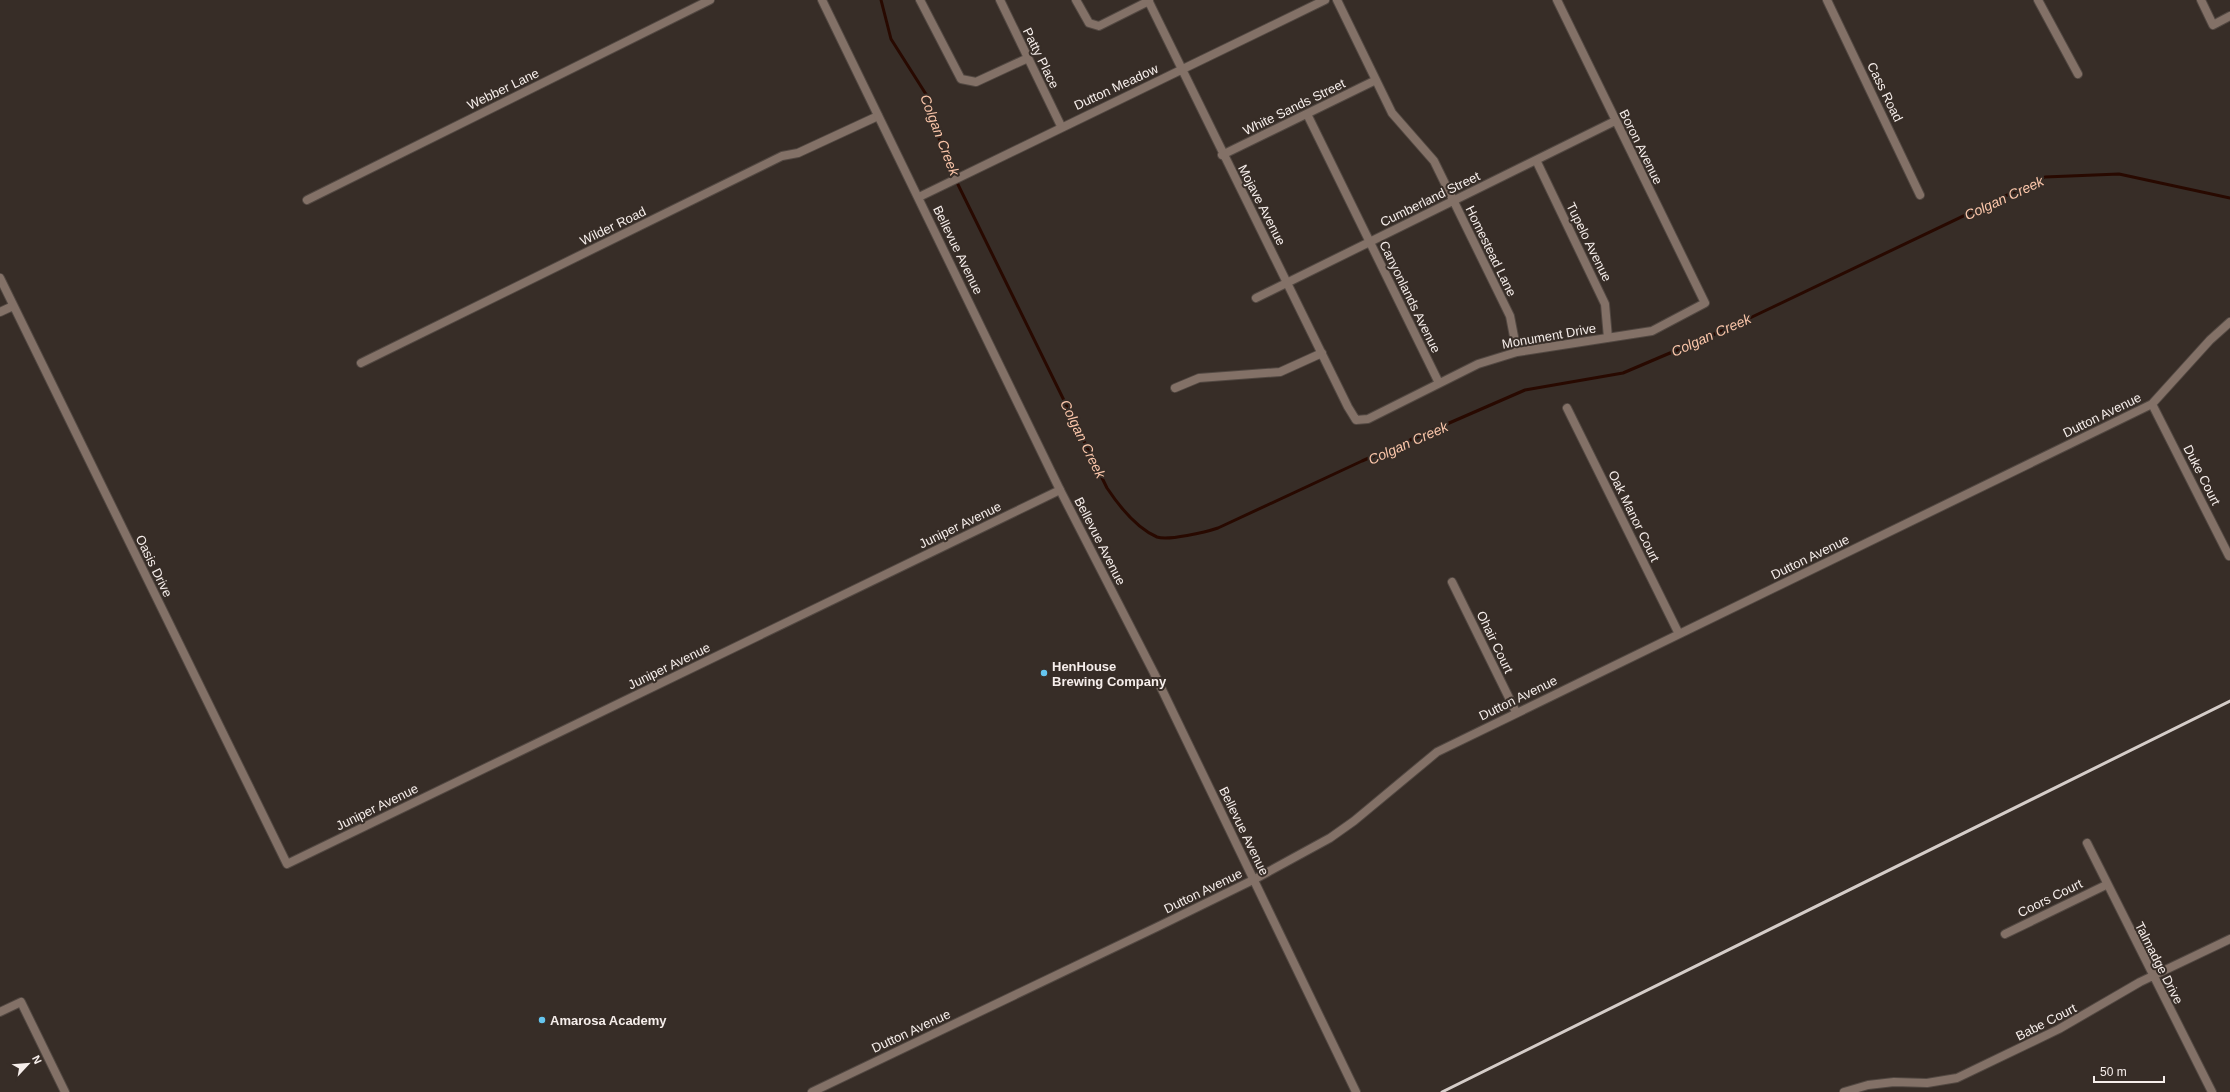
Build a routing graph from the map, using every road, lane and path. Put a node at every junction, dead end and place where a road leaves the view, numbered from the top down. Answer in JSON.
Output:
{"nodes":[{"id":1,"x":710,"y":0,"type":"edge"},
{"id":2,"x":822,"y":0,"type":"edge"},
{"id":3,"x":920,"y":0,"type":"edge"},
{"id":4,"x":1000,"y":0,"type":"edge"},
{"id":5,"x":1076,"y":0,"type":"edge"},
{"id":6,"x":1325,"y":0,"type":"edge"},
{"id":7,"x":1337,"y":0,"type":"edge"},
{"id":8,"x":1558,"y":0,"type":"edge"},
{"id":9,"x":1828,"y":0,"type":"edge"},
{"id":10,"x":2038,"y":0,"type":"edge"},
{"id":11,"x":2201,"y":0,"type":"edge"},
{"id":12,"x":1149,"y":1,"type":"edge"},
{"id":13,"x":2230,"y":16,"type":"edge"},
{"id":14,"x":1028,"y":58,"type":"junction"},
{"id":15,"x":1182,"y":70,"type":"junction"},
{"id":16,"x":2078,"y":74,"type":"dead end"},
{"id":17,"x":1376,"y":80,"type":"junction"},
{"id":18,"x":1307,"y":114,"type":"junction"},
{"id":19,"x":878,"y":116,"type":"junction"},
{"id":20,"x":1615,"y":121,"type":"junction"},
{"id":21,"x":1061,"y":126,"type":"junction"},
{"id":22,"x":1222,"y":155,"type":"junction"},
{"id":23,"x":1536,"y":160,"type":"junction"},
{"id":24,"x":1920,"y":195,"type":"dead end"},
{"id":25,"x":918,"y":197,"type":"junction"},
{"id":26,"x":307,"y":200,"type":"dead end"},
{"id":27,"x":1453,"y":201,"type":"junction"},
{"id":28,"x":1370,"y":242,"type":"junction"},
{"id":29,"x":0,"y":278,"type":"edge"},
{"id":30,"x":1288,"y":282,"type":"junction"},
{"id":31,"x":1256,"y":298,"type":"dead end"},
{"id":32,"x":1705,"y":303,"type":"joint"},
{"id":33,"x":13,"y":306,"type":"junction"},
{"id":34,"x":0,"y":312,"type":"edge"},
{"id":35,"x":2230,"y":322,"type":"edge"},
{"id":36,"x":1608,"y":338,"type":"junction"},
{"id":37,"x":1517,"y":352,"type":"junction"},
{"id":38,"x":1322,"y":353,"type":"junction"},
{"id":39,"x":360,"y":363,"type":"dead end"},
{"id":40,"x":1439,"y":382,"type":"junction"},
{"id":41,"x":1175,"y":388,"type":"dead end"},
{"id":42,"x":2152,"y":404,"type":"junction"},
{"id":43,"x":1568,"y":408,"type":"dead end"},
{"id":44,"x":1356,"y":420,"type":"joint"},
{"id":45,"x":1060,"y":490,"type":"junction"},
{"id":46,"x":2229,"y":556,"type":"edge"},
{"id":47,"x":1452,"y":582,"type":"dead end"},
{"id":48,"x":1679,"y":634,"type":"junction"},
{"id":49,"x":1516,"y":712,"type":"junction"},
{"id":50,"x":2087,"y":843,"type":"dead end"},
{"id":51,"x":287,"y":864,"type":"joint"},
{"id":52,"x":1255,"y":879,"type":"junction"},
{"id":53,"x":2106,"y":884,"type":"junction"},
{"id":54,"x":2005,"y":934,"type":"dead end"},
{"id":55,"x":2230,"y":939,"type":"edge"},
{"id":56,"x":2152,"y":976,"type":"junction"},
{"id":57,"x":0,"y":1012,"type":"edge"},
{"id":58,"x":65,"y":1092,"type":"edge"},
{"id":59,"x":812,"y":1092,"type":"edge"},
{"id":60,"x":1356,"y":1092,"type":"edge"},
{"id":61,"x":1844,"y":1092,"type":"edge"},
{"id":62,"x":2212,"y":1092,"type":"edge"}],
"edges":[{"from":1,"to":26,"type":"street","name":"Webber Lane"},
{"from":2,"to":19,"type":"street","name":"Bellevue Avenue"},
{"from":3,"to":14,"type":"street"},
{"from":4,"to":14,"type":"street","name":"Patty Place"},
{"from":5,"to":12,"type":"street"},
{"from":6,"to":15,"type":"street","name":"Dutton Meadow"},
{"from":7,"to":17,"type":"street","name":"Homestead Lane"},
{"from":8,"to":20,"type":"street","name":"Boron Avenue"},
{"from":9,"to":24,"type":"street","name":"Cass Road"},
{"from":10,"to":16,"type":"street"},
{"from":11,"to":13,"type":"street"},
{"from":12,"to":15,"type":"street","name":"Mojave Avenue"},
{"from":14,"to":21,"type":"street","name":"Patty Place"},
{"from":15,"to":21,"type":"street","name":"Dutton Meadow"},
{"from":15,"to":22,"type":"street","name":"Mojave Avenue"},
{"from":17,"to":18,"type":"street","name":"White Sands Street"},
{"from":17,"to":27,"type":"street","name":"Homestead Lane"},
{"from":18,"to":22,"type":"street","name":"White Sands Street"},
{"from":18,"to":28,"type":"street","name":"Canyonlands Avenue"},
{"from":19,"to":25,"type":"street","name":"Bellevue Avenue"},
{"from":19,"to":39,"type":"street","name":"Wilder Road"},
{"from":20,"to":23,"type":"street","name":"Cumberland Street"},
{"from":20,"to":32,"type":"street","name":"Boron Avenue"},
{"from":21,"to":25,"type":"street","name":"Dutton Meadow"},
{"from":22,"to":30,"type":"street","name":"Mojave Avenue"},
{"from":23,"to":27,"type":"street","name":"Cumberland Street"},
{"from":23,"to":36,"type":"street","name":"Tupelo Avenue"},
{"from":25,"to":45,"type":"street","name":"Bellevue Avenue"},
{"from":27,"to":28,"type":"street","name":"Cumberland Street"},
{"from":27,"to":37,"type":"street","name":"Homestead Lane"},
{"from":28,"to":30,"type":"street","name":"Cumberland Street"},
{"from":28,"to":40,"type":"street","name":"Canyonlands Avenue"},
{"from":29,"to":33,"type":"street","name":"Oasis Drive"},
{"from":30,"to":31,"type":"street","name":"Cumberland Street"},
{"from":30,"to":38,"type":"street","name":"Mojave Avenue"},
{"from":32,"to":36,"type":"street","name":"Monument Drive"},
{"from":33,"to":34,"type":"street"},
{"from":33,"to":51,"type":"street","name":"Oasis Drive"},
{"from":35,"to":42,"type":"street","name":"Dutton Avenue"},
{"from":36,"to":37,"type":"street","name":"Monument Drive"},
{"from":37,"to":40,"type":"street","name":"Monument Drive"},
{"from":38,"to":41,"type":"street"},
{"from":38,"to":44,"type":"street","name":"Mojave Avenue"},
{"from":40,"to":44,"type":"street","name":"Monument Drive"},
{"from":42,"to":46,"type":"street","name":"Duke Court"},
{"from":42,"to":48,"type":"street","name":"Dutton Avenue"},
{"from":43,"to":48,"type":"street","name":"Oak Manor Court"},
{"from":45,"to":51,"type":"street","name":"Juniper Avenue"},
{"from":45,"to":52,"type":"street","name":"Bellevue Avenue"},
{"from":47,"to":49,"type":"street","name":"Ohair Court"},
{"from":48,"to":49,"type":"street","name":"Dutton Avenue"},
{"from":49,"to":52,"type":"street","name":"Dutton Avenue"},
{"from":50,"to":53,"type":"street","name":"Talmadge Drive"},
{"from":52,"to":59,"type":"street","name":"Dutton Avenue"},
{"from":52,"to":60,"type":"street","name":"Bellevue Avenue"},
{"from":53,"to":54,"type":"street","name":"Coors Court"},
{"from":53,"to":56,"type":"street","name":"Talmadge Drive"},
{"from":55,"to":56,"type":"street","name":"Babe Court"},
{"from":56,"to":61,"type":"street","name":"Babe Court"},
{"from":56,"to":62,"type":"street","name":"Talmadge Drive"},
{"from":57,"to":58,"type":"street"}]}
